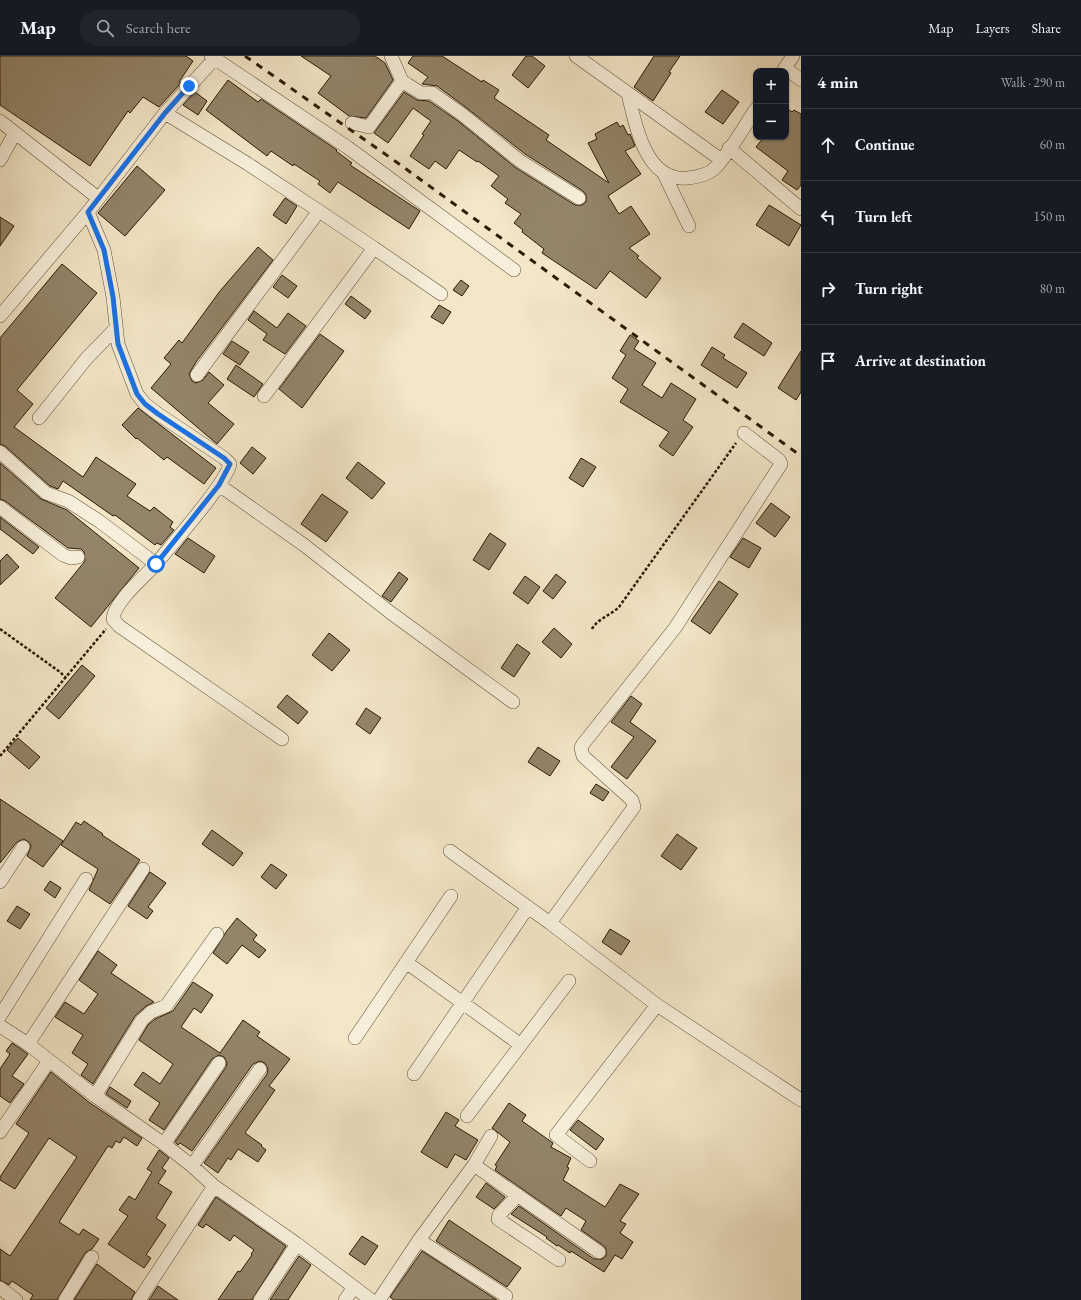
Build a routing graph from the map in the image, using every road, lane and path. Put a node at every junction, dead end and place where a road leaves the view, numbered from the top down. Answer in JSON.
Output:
{"nodes":[{"id":1,"x":391,"y":56,"type":"edge"},
{"id":2,"x":576,"y":56,"type":"edge"},
{"id":3,"x":793,"y":56,"type":"edge"},
{"id":4,"x":214,"y":57,"type":"edge"},
{"id":5,"x":785,"y":68,"type":"edge"},
{"id":6,"x":789,"y":73,"type":"edge"},
{"id":7,"x":801,"y":80,"type":"edge"},
{"id":8,"x":402,"y":81,"type":"junction"},
{"id":9,"x":628,"y":93,"type":"junction"},
{"id":10,"x":165,"y":113,"type":"junction"},
{"id":11,"x":753,"y":114,"type":"edge"},
{"id":12,"x":0,"y":121,"type":"edge"},
{"id":13,"x":352,"y":123,"type":"dead end"},
{"id":14,"x":15,"y":133,"type":"junction"},
{"id":15,"x":729,"y":148,"type":"junction"},
{"id":16,"x":720,"y":159,"type":"junction"},
{"id":17,"x":0,"y":160,"type":"edge"},
{"id":18,"x":664,"y":174,"type":"junction"},
{"id":19,"x":98,"y":198,"type":"junction"},
{"id":20,"x":579,"y":198,"type":"dead end"},
{"id":21,"x":801,"y":209,"type":"edge"},
{"id":22,"x":320,"y":211,"type":"junction"},
{"id":23,"x":88,"y":212,"type":"junction"},
{"id":24,"x":689,"y":226,"type":"dead end"},
{"id":25,"x":374,"y":248,"type":"junction"},
{"id":26,"x":514,"y":270,"type":"dead end"},
{"id":27,"x":441,"y":294,"type":"dead end"},
{"id":28,"x":0,"y":316,"type":"edge"},
{"id":29,"x":115,"y":330,"type":"junction"},
{"id":30,"x":197,"y":375,"type":"dead end"},
{"id":31,"x":264,"y":396,"type":"dead end"},
{"id":32,"x":39,"y":418,"type":"dead end"},
{"id":33,"x":744,"y":434,"type":"joint"},
{"id":34,"x":0,"y":452,"type":"edge"},
{"id":35,"x":219,"y":485,"type":"junction"},
{"id":36,"x":0,"y":507,"type":"edge"},
{"id":37,"x":78,"y":557,"type":"dead end"},
{"id":38,"x":156,"y":564,"type":"junction"},
{"id":39,"x":113,"y":619,"type":"junction"},
{"id":40,"x":0,"y":629,"type":"edge"},
{"id":41,"x":592,"y":629,"type":"dead end"},
{"id":42,"x":66,"y":678,"type":"junction"},
{"id":43,"x":513,"y":702,"type":"dead end"},
{"id":44,"x":282,"y":739,"type":"dead end"},
{"id":45,"x":0,"y":756,"type":"edge"},
{"id":46,"x":23,"y":848,"type":"dead end"},
{"id":47,"x":450,"y":851,"type":"dead end"},
{"id":48,"x":143,"y":870,"type":"dead end"},
{"id":49,"x":86,"y":879,"type":"dead end"},
{"id":50,"x":0,"y":882,"type":"edge"},
{"id":51,"x":451,"y":896,"type":"dead end"},
{"id":52,"x":528,"y":907,"type":"junction"},
{"id":53,"x":550,"y":923,"type":"junction"},
{"id":54,"x":217,"y":934,"type":"dead end"},
{"id":55,"x":406,"y":962,"type":"junction"},
{"id":56,"x":570,"y":981,"type":"dead end"},
{"id":57,"x":463,"y":1002,"type":"junction"},
{"id":58,"x":657,"y":1005,"type":"junction"},
{"id":59,"x":0,"y":1016,"type":"edge"},
{"id":60,"x":0,"y":1026,"type":"edge"},
{"id":61,"x":355,"y":1038,"type":"dead end"},
{"id":62,"x":28,"y":1044,"type":"junction"},
{"id":63,"x":521,"y":1045,"type":"junction"},
{"id":64,"x":49,"y":1061,"type":"junction"},
{"id":65,"x":219,"y":1063,"type":"dead end"},
{"id":66,"x":260,"y":1069,"type":"dead end"},
{"id":67,"x":414,"y":1074,"type":"dead end"},
{"id":68,"x":95,"y":1096,"type":"junction"},
{"id":69,"x":801,"y":1100,"type":"edge"},
{"id":70,"x":467,"y":1116,"type":"dead end"},
{"id":71,"x":0,"y":1132,"type":"edge"},
{"id":72,"x":491,"y":1136,"type":"dead end"},
{"id":73,"x":164,"y":1144,"type":"junction"},
{"id":74,"x":590,"y":1161,"type":"dead end"},
{"id":75,"x":474,"y":1165,"type":"junction"},
{"id":76,"x":192,"y":1166,"type":"junction"},
{"id":77,"x":214,"y":1186,"type":"junction"},
{"id":78,"x":518,"y":1195,"type":"junction"},
{"id":79,"x":419,"y":1240,"type":"junction"},
{"id":80,"x":297,"y":1244,"type":"junction"},
{"id":81,"x":599,"y":1252,"type":"dead end"},
{"id":82,"x":92,"y":1257,"type":"dead end"},
{"id":83,"x":559,"y":1260,"type":"dead end"},
{"id":84,"x":354,"y":1288,"type":"junction"},
{"id":85,"x":506,"y":1296,"type":"dead end"},
{"id":86,"x":65,"y":1300,"type":"edge"},
{"id":87,"x":140,"y":1300,"type":"edge"},
{"id":88,"x":260,"y":1300,"type":"edge"},
{"id":89,"x":345,"y":1300,"type":"edge"},
{"id":90,"x":371,"y":1300,"type":"edge"},
{"id":91,"x":379,"y":1300,"type":"edge"}],
"edges":[{"from":1,"to":8,"type":"street"},
{"from":2,"to":9,"type":"street"},
{"from":3,"to":5,"type":"street"},
{"from":4,"to":10,"type":"street"},
{"from":4,"to":26,"type":"street"},
{"from":6,"to":7,"type":"street"},
{"from":8,"to":13,"type":"street"},
{"from":8,"to":20,"type":"street"},
{"from":9,"to":16,"type":"street"},
{"from":9,"to":18,"type":"street"},
{"from":10,"to":19,"type":"street"},
{"from":10,"to":22,"type":"street"},
{"from":11,"to":15,"type":"street"},
{"from":12,"to":14,"type":"street"},
{"from":14,"to":17,"type":"street"},
{"from":14,"to":19,"type":"street"},
{"from":15,"to":16,"type":"street"},
{"from":15,"to":21,"type":"street"},
{"from":16,"to":18,"type":"street"},
{"from":18,"to":24,"type":"street"},
{"from":19,"to":23,"type":"street"},
{"from":22,"to":25,"type":"street"},
{"from":22,"to":30,"type":"street"},
{"from":23,"to":28,"type":"street"},
{"from":23,"to":29,"type":"street"},
{"from":25,"to":27,"type":"street"},
{"from":25,"to":31,"type":"street"},
{"from":29,"to":32,"type":"street"},
{"from":29,"to":35,"type":"street"},
{"from":33,"to":41,"type":"path"},
{"from":33,"to":53,"type":"street"},
{"from":34,"to":38,"type":"street"},
{"from":35,"to":38,"type":"street"},
{"from":35,"to":43,"type":"street"},
{"from":36,"to":37,"type":"street"},
{"from":38,"to":39,"type":"street"},
{"from":39,"to":42,"type":"path"},
{"from":39,"to":44,"type":"street"},
{"from":40,"to":42,"type":"path"},
{"from":42,"to":45,"type":"path"},
{"from":46,"to":50,"type":"street"},
{"from":47,"to":52,"type":"street"},
{"from":48,"to":62,"type":"street"},
{"from":49,"to":59,"type":"street"},
{"from":51,"to":55,"type":"street"},
{"from":52,"to":53,"type":"street"},
{"from":52,"to":57,"type":"street"},
{"from":53,"to":58,"type":"street"},
{"from":54,"to":68,"type":"street"},
{"from":55,"to":57,"type":"street"},
{"from":55,"to":61,"type":"street"},
{"from":56,"to":63,"type":"street"},
{"from":57,"to":63,"type":"street"},
{"from":57,"to":67,"type":"street"},
{"from":58,"to":69,"type":"street"},
{"from":58,"to":74,"type":"street"},
{"from":60,"to":62,"type":"street"},
{"from":62,"to":64,"type":"street"},
{"from":63,"to":70,"type":"street"},
{"from":64,"to":68,"type":"street"},
{"from":64,"to":71,"type":"street"},
{"from":65,"to":73,"type":"street"},
{"from":66,"to":76,"type":"street"},
{"from":68,"to":73,"type":"street"},
{"from":72,"to":75,"type":"street"},
{"from":73,"to":76,"type":"street"},
{"from":75,"to":78,"type":"street"},
{"from":75,"to":79,"type":"street"},
{"from":76,"to":77,"type":"street"},
{"from":77,"to":80,"type":"street"},
{"from":77,"to":87,"type":"street"},
{"from":78,"to":81,"type":"street"},
{"from":78,"to":83,"type":"street"},
{"from":79,"to":85,"type":"street"},
{"from":79,"to":91,"type":"street"},
{"from":80,"to":84,"type":"street"},
{"from":80,"to":88,"type":"street"},
{"from":82,"to":86,"type":"street"},
{"from":84,"to":89,"type":"street"},
{"from":84,"to":90,"type":"street"}]}
